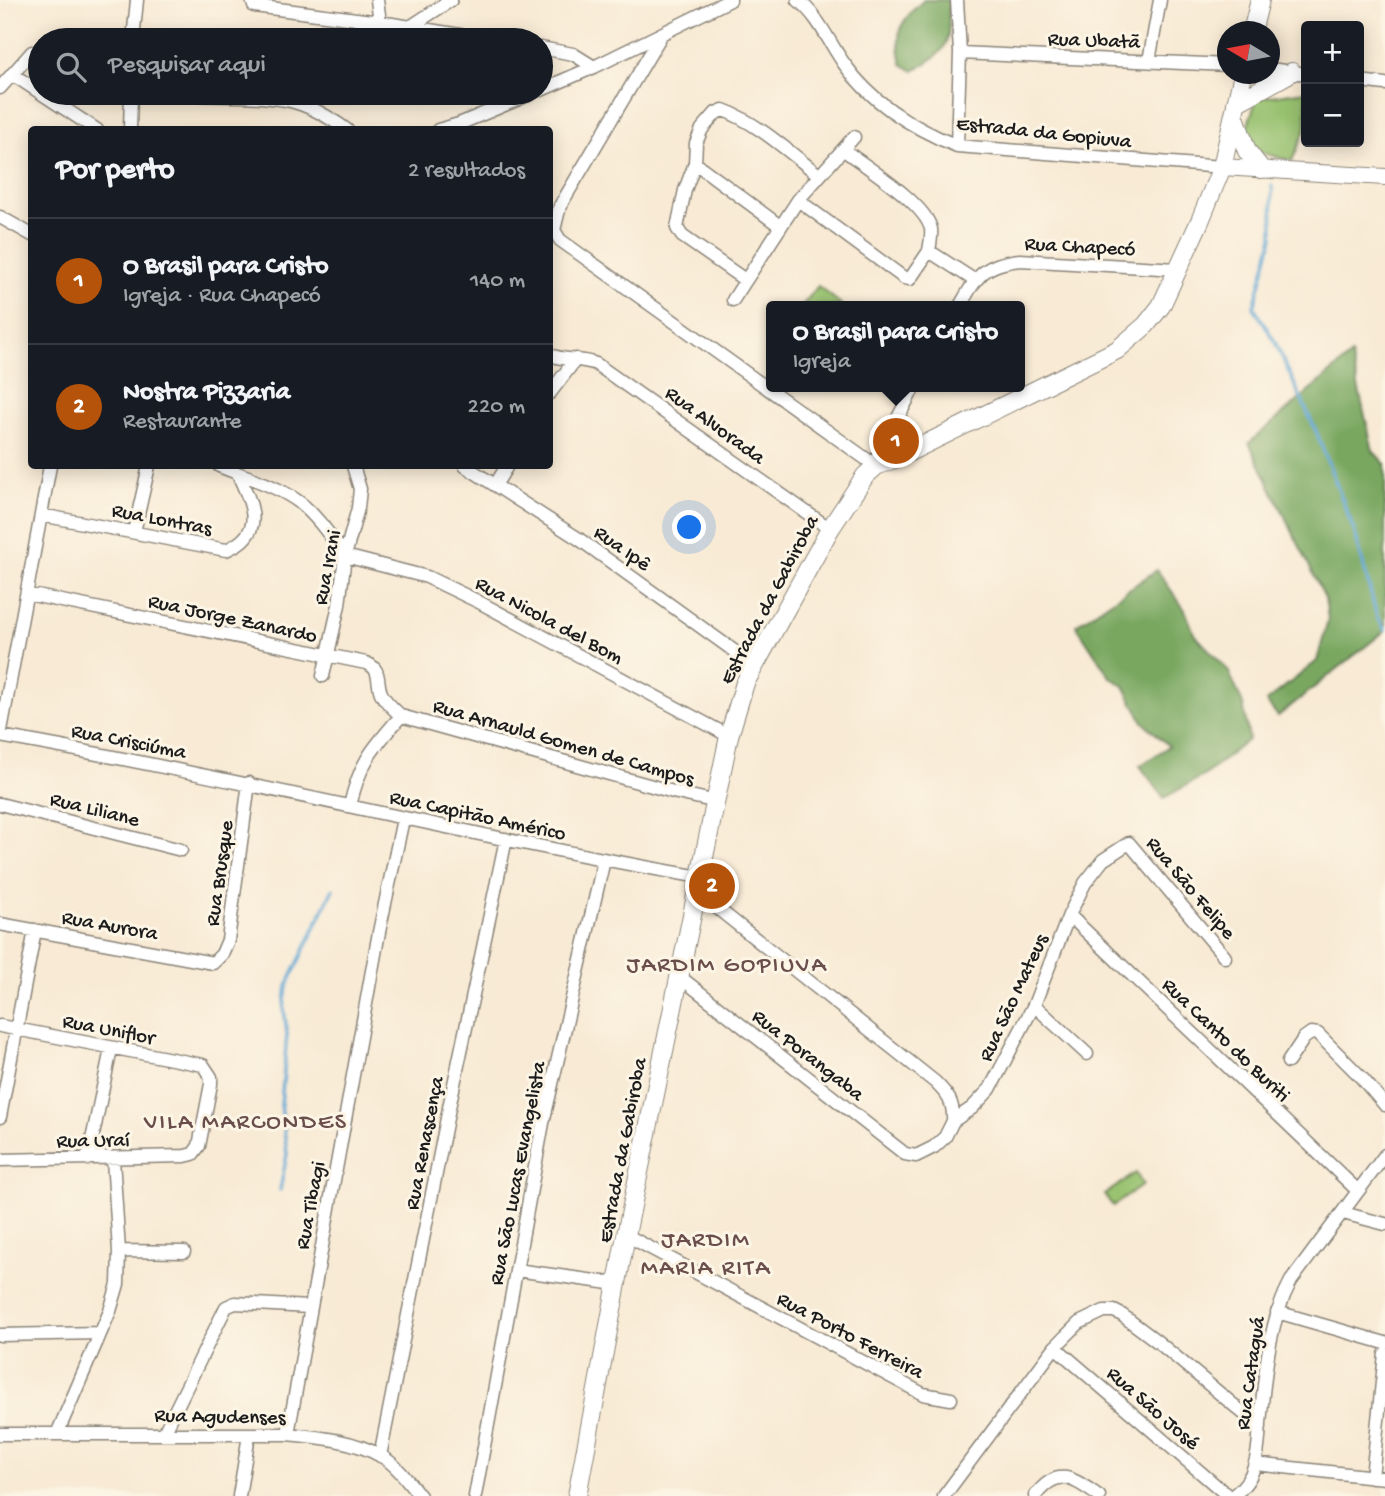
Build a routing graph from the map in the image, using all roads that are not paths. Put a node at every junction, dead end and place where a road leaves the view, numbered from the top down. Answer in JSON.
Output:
{"nodes":[{"id":1,"x":138,"y":0,"type":"edge"},
{"id":2,"x":377,"y":0,"type":"edge"},
{"id":3,"x":451,"y":0,"type":"edge"},
{"id":4,"x":730,"y":0,"type":"edge"},
{"id":5,"x":798,"y":0,"type":"edge"},
{"id":6,"x":957,"y":0,"type":"edge"},
{"id":7,"x":1160,"y":0,"type":"edge"},
{"id":8,"x":1260,"y":0,"type":"edge"},
{"id":9,"x":253,"y":3,"type":"edge"},
{"id":10,"x":1255,"y":21,"type":"edge"},
{"id":11,"x":380,"y":22,"type":"junction"},
{"id":12,"x":410,"y":27,"type":"junction"},
{"id":13,"x":136,"y":28,"type":"edge"},
{"id":14,"x":416,"y":28,"type":"edge"},
{"id":15,"x":662,"y":34,"type":"junction"},
{"id":16,"x":553,"y":50,"type":"edge"},
{"id":17,"x":960,"y":52,"type":"junction"},
{"id":18,"x":28,"y":56,"type":"edge"},
{"id":19,"x":1149,"y":61,"type":"junction"},
{"id":20,"x":1217,"y":64,"type":"edge"},
{"id":21,"x":594,"y":67,"type":"junction"},
{"id":22,"x":1280,"y":70,"type":"edge"},
{"id":23,"x":1299,"y":73,"type":"edge"},
{"id":24,"x":12,"y":74,"type":"junction"},
{"id":25,"x":1364,"y":82,"type":"edge"},
{"id":26,"x":1240,"y":84,"type":"edge"},
{"id":27,"x":1385,"y":84,"type":"edge"},
{"id":28,"x":28,"y":85,"type":"edge"},
{"id":29,"x":553,"y":85,"type":"edge"},
{"id":30,"x":0,"y":88,"type":"edge"},
{"id":31,"x":57,"y":105,"type":"edge"},
{"id":32,"x":131,"y":105,"type":"edge"},
{"id":33,"x":306,"y":105,"type":"edge"},
{"id":34,"x":504,"y":105,"type":"edge"},
{"id":35,"x":1235,"y":106,"type":"junction"},
{"id":36,"x":88,"y":126,"type":"edge"},
{"id":37,"x":130,"y":126,"type":"edge"},
{"id":38,"x":341,"y":126,"type":"edge"},
{"id":39,"x":452,"y":126,"type":"edge"},
{"id":40,"x":855,"y":137,"type":"dead end"},
{"id":41,"x":957,"y":146,"type":"junction"},
{"id":42,"x":844,"y":150,"type":"junction"},
{"id":43,"x":695,"y":163,"type":"junction"},
{"id":44,"x":1222,"y":167,"type":"junction"},
{"id":45,"x":1261,"y":169,"type":"junction"},
{"id":46,"x":819,"y":175,"type":"junction"},
{"id":47,"x":1385,"y":177,"type":"edge"},
{"id":48,"x":798,"y":200,"type":"junction"},
{"id":49,"x":0,"y":217,"type":"edge"},
{"id":50,"x":780,"y":226,"type":"junction"},
{"id":51,"x":28,"y":233,"type":"edge"},
{"id":52,"x":929,"y":251,"type":"junction"},
{"id":53,"x":1178,"y":269,"type":"junction"},
{"id":54,"x":745,"y":280,"type":"junction"},
{"id":55,"x":974,"y":280,"type":"junction"},
{"id":56,"x":733,"y":300,"type":"dead end"},
{"id":57,"x":963,"y":301,"type":"edge"},
{"id":58,"x":553,"y":356,"type":"edge"},
{"id":59,"x":576,"y":359,"type":"junction"},
{"id":60,"x":766,"y":387,"type":"edge"},
{"id":61,"x":553,"y":389,"type":"edge"},
{"id":62,"x":773,"y":392,"type":"edge"},
{"id":63,"x":911,"y":392,"type":"edge"},
{"id":64,"x":876,"y":466,"type":"junction"},
{"id":65,"x":49,"y":469,"type":"edge"},
{"id":66,"x":148,"y":469,"type":"edge"},
{"id":67,"x":226,"y":469,"type":"edge"},
{"id":68,"x":354,"y":469,"type":"edge"},
{"id":69,"x":470,"y":469,"type":"edge"},
{"id":70,"x":505,"y":469,"type":"edge"},
{"id":71,"x":239,"y":474,"type":"junction"},
{"id":72,"x":496,"y":484,"type":"junction"},
{"id":73,"x":41,"y":515,"type":"junction"},
{"id":74,"x":830,"y":529,"type":"junction"},
{"id":75,"x":134,"y":531,"type":"junction"},
{"id":76,"x":345,"y":556,"type":"junction"},
{"id":77,"x":27,"y":594,"type":"junction"},
{"id":78,"x":326,"y":656,"type":"junction"},
{"id":79,"x":755,"y":666,"type":"junction"},
{"id":80,"x":323,"y":676,"type":"dead end"},
{"id":81,"x":401,"y":716,"type":"junction"},
{"id":82,"x":0,"y":736,"type":"edge"},
{"id":83,"x":729,"y":736,"type":"junction"},
{"id":84,"x":249,"y":783,"type":"junction"},
{"id":85,"x":717,"y":802,"type":"junction"},
{"id":86,"x":0,"y":804,"type":"edge"},
{"id":87,"x":351,"y":806,"type":"junction"},
{"id":88,"x":403,"y":819,"type":"junction"},
{"id":89,"x":506,"y":839,"type":"junction"},
{"id":90,"x":1129,"y":842,"type":"joint"},
{"id":91,"x":181,"y":850,"type":"dead end"},
{"id":92,"x":604,"y":860,"type":"junction"},
{"id":93,"x":699,"y":885,"type":"junction"},
{"id":94,"x":1069,"y":915,"type":"junction"},
{"id":95,"x":0,"y":924,"type":"edge"},
{"id":96,"x":35,"y":930,"type":"junction"},
{"id":97,"x":1225,"y":957,"type":"dead end"},
{"id":98,"x":213,"y":963,"type":"joint"},
{"id":99,"x":680,"y":977,"type":"junction"},
{"id":100,"x":1034,"y":1005,"type":"junction"},
{"id":101,"x":0,"y":1026,"type":"edge"},
{"id":102,"x":17,"y":1029,"type":"junction"},
{"id":103,"x":111,"y":1049,"type":"junction"},
{"id":104,"x":1087,"y":1054,"type":"dead end"},
{"id":105,"x":1288,"y":1062,"type":"dead end"},
{"id":106,"x":1385,"y":1105,"type":"edge"},
{"id":107,"x":0,"y":1117,"type":"edge"},
{"id":108,"x":954,"y":1121,"type":"junction"},
{"id":109,"x":1385,"y":1155,"type":"edge"},
{"id":110,"x":186,"y":1156,"type":"joint"},
{"id":111,"x":916,"y":1156,"type":"joint"},
{"id":112,"x":88,"y":1158,"type":"junction"},
{"id":113,"x":113,"y":1159,"type":"junction"},
{"id":114,"x":0,"y":1160,"type":"edge"},
{"id":115,"x":1357,"y":1191,"type":"junction"},
{"id":116,"x":1343,"y":1213,"type":"junction"},
{"id":117,"x":1385,"y":1224,"type":"edge"},
{"id":118,"x":626,"y":1235,"type":"junction"},
{"id":119,"x":119,"y":1251,"type":"junction"},
{"id":120,"x":184,"y":1252,"type":"dead end"},
{"id":121,"x":516,"y":1270,"type":"junction"},
{"id":122,"x":617,"y":1284,"type":"junction"},
{"id":123,"x":309,"y":1307,"type":"junction"},
{"id":124,"x":1277,"y":1312,"type":"junction"},
{"id":125,"x":100,"y":1333,"type":"junction"},
{"id":126,"x":0,"y":1335,"type":"edge"},
{"id":127,"x":1385,"y":1343,"type":"edge"},
{"id":128,"x":1055,"y":1347,"type":"junction"},
{"id":129,"x":1385,"y":1354,"type":"edge"},
{"id":130,"x":951,"y":1399,"type":"dead end"},
{"id":131,"x":1260,"y":1427,"type":"junction"},
{"id":132,"x":163,"y":1433,"type":"junction"},
{"id":133,"x":0,"y":1434,"type":"edge"},
{"id":134,"x":57,"y":1434,"type":"junction"},
{"id":135,"x":249,"y":1434,"type":"junction"},
{"id":136,"x":288,"y":1434,"type":"junction"},
{"id":137,"x":380,"y":1455,"type":"junction"},
{"id":138,"x":1255,"y":1464,"type":"junction"},
{"id":139,"x":1379,"y":1478,"type":"edge"},
{"id":140,"x":239,"y":1496,"type":"edge"},
{"id":141,"x":420,"y":1496,"type":"edge"},
{"id":142,"x":475,"y":1496,"type":"edge"},
{"id":143,"x":577,"y":1496,"type":"edge"},
{"id":144,"x":944,"y":1496,"type":"edge"},
{"id":145,"x":1035,"y":1496,"type":"edge"},
{"id":146,"x":1099,"y":1496,"type":"edge"},
{"id":147,"x":1230,"y":1496,"type":"edge"}],
"edges":[{"from":1,"to":13,"type":"street"},
{"from":2,"to":11,"type":"street"},
{"from":3,"to":12,"type":"street"},
{"from":4,"to":15,"type":"street"},
{"from":5,"to":41,"type":"street","name":"Estrada da Gopiuva"},
{"from":6,"to":17,"type":"street"},
{"from":7,"to":19,"type":"street"},
{"from":8,"to":10,"type":"main road"},
{"from":9,"to":11,"type":"street"},
{"from":11,"to":12,"type":"street"},
{"from":12,"to":14,"type":"street"},
{"from":15,"to":21,"type":"street"},
{"from":15,"to":60,"type":"street"},
{"from":16,"to":21,"type":"street"},
{"from":17,"to":19,"type":"street","name":"Rua Ubatã"},
{"from":17,"to":41,"type":"street"},
{"from":18,"to":24,"type":"street"},
{"from":19,"to":20,"type":"street","name":"Rua Ubatã"},
{"from":21,"to":29,"type":"street"},
{"from":22,"to":23,"type":"street"},
{"from":23,"to":35,"type":"main road"},
{"from":24,"to":28,"type":"street"},
{"from":24,"to":30,"type":"street"},
{"from":25,"to":27,"type":"street"},
{"from":26,"to":35,"type":"main road","name":"Estrada da Gabiroba"},
{"from":31,"to":36,"type":"street"},
{"from":32,"to":37,"type":"street"},
{"from":33,"to":38,"type":"street"},
{"from":34,"to":39,"type":"street"},
{"from":35,"to":44,"type":"main road","name":"Estrada da Gabiroba"},
{"from":35,"to":45,"type":"main road"},
{"from":40,"to":42,"type":"street"},
{"from":41,"to":44,"type":"street","name":"Estrada da Gopiuva"},
{"from":42,"to":46,"type":"street"},
{"from":42,"to":52,"type":"street"},
{"from":43,"to":46,"type":"street"},
{"from":43,"to":50,"type":"street"},
{"from":43,"to":54,"type":"street"},
{"from":44,"to":45,"type":"street"},
{"from":44,"to":53,"type":"main road","name":"Estrada da Gabiroba"},
{"from":45,"to":47,"type":"street"},
{"from":46,"to":48,"type":"street"},
{"from":48,"to":50,"type":"street"},
{"from":48,"to":52,"type":"street"},
{"from":49,"to":51,"type":"street"},
{"from":50,"to":54,"type":"street"},
{"from":52,"to":55,"type":"street"},
{"from":53,"to":55,"type":"street","name":"Rua Chapecó"},
{"from":53,"to":64,"type":"main road","name":"Estrada da Gabiroba"},
{"from":54,"to":56,"type":"street"},
{"from":55,"to":57,"type":"street","name":"Rua Chapecó"},
{"from":58,"to":59,"type":"street","name":"Rua Alvorada"},
{"from":59,"to":61,"type":"street"},
{"from":59,"to":74,"type":"street","name":"Rua Alvorada"},
{"from":62,"to":64,"type":"street"},
{"from":63,"to":64,"type":"street"},
{"from":64,"to":74,"type":"main road","name":"Estrada da Gabiroba"},
{"from":65,"to":73,"type":"street"},
{"from":66,"to":75,"type":"street"},
{"from":67,"to":71,"type":"street"},
{"from":68,"to":76,"type":"street","name":"Rua Irani"},
{"from":69,"to":72,"type":"street","name":"Rua Ipê"},
{"from":70,"to":72,"type":"street"},
{"from":71,"to":75,"type":"street","name":"Rua Lontras"},
{"from":71,"to":76,"type":"street"},
{"from":72,"to":79,"type":"street","name":"Rua Ipê"},
{"from":73,"to":75,"type":"street","name":"Rua Lontras"},
{"from":73,"to":77,"type":"street"},
{"from":74,"to":79,"type":"main road","name":"Estrada da Gabiroba"},
{"from":76,"to":78,"type":"street","name":"Rua Irani"},
{"from":76,"to":83,"type":"street","name":"Rua Nicola del Bom"},
{"from":77,"to":78,"type":"street","name":"Rua Jorge Zanardo"},
{"from":77,"to":82,"type":"street"},
{"from":78,"to":80,"type":"street","name":"Rua Irani"},
{"from":78,"to":81,"type":"street","name":"Rua Jorge Zanardo"},
{"from":79,"to":83,"type":"main road","name":"Estrada da Gabiroba"},
{"from":81,"to":85,"type":"street","name":"Rua Arnauld Gomen de Campos"},
{"from":81,"to":87,"type":"street"},
{"from":82,"to":84,"type":"street","name":"Rua Crisciúma"},
{"from":83,"to":85,"type":"main road","name":"Estrada da Gabiroba"},
{"from":84,"to":87,"type":"street","name":"Rua Capitão Américo"},
{"from":84,"to":98,"type":"street","name":"Rua Brusque"},
{"from":85,"to":93,"type":"main road","name":"Estrada da Gabiroba"},
{"from":86,"to":91,"type":"street","name":"Rua Liliane"},
{"from":87,"to":88,"type":"street","name":"Rua Capitão Américo"},
{"from":88,"to":89,"type":"street","name":"Rua Capitão Américo"},
{"from":88,"to":123,"type":"street","name":"Rua Tibagi"},
{"from":89,"to":92,"type":"street","name":"Rua Capitão Américo"},
{"from":89,"to":137,"type":"street","name":"Rua Renascença"},
{"from":90,"to":94,"type":"street","name":"Rua São Mateus"},
{"from":90,"to":97,"type":"street","name":"Rua São Felipe"},
{"from":92,"to":93,"type":"street","name":"Rua Capitão Américo"},
{"from":92,"to":121,"type":"street","name":"Rua São Lucas Evangelista"},
{"from":93,"to":99,"type":"main road","name":"Estrada da Gabiroba"},
{"from":93,"to":108,"type":"street"},
{"from":94,"to":100,"type":"street","name":"Rua São Mateus"},
{"from":94,"to":115,"type":"street","name":"Rua Canto do Buriti"},
{"from":95,"to":96,"type":"street","name":"Rua Aurora"},
{"from":96,"to":98,"type":"street","name":"Rua Aurora"},
{"from":96,"to":102,"type":"street"},
{"from":99,"to":111,"type":"street","name":"Rua Porangaba"},
{"from":99,"to":118,"type":"main road","name":"Estrada da Gabiroba"},
{"from":100,"to":104,"type":"street"},
{"from":100,"to":108,"type":"street","name":"Rua São Mateus"},
{"from":101,"to":102,"type":"street","name":"Rua Uniflor"},
{"from":102,"to":103,"type":"street","name":"Rua Uniflor"},
{"from":102,"to":107,"type":"street"},
{"from":103,"to":110,"type":"street","name":"Rua Uniflor"},
{"from":103,"to":112,"type":"street"},
{"from":105,"to":106,"type":"street"},
{"from":108,"to":111,"type":"street","name":"Rua São Mateus"},
{"from":109,"to":115,"type":"street","name":"Rua Cataguá"},
{"from":110,"to":113,"type":"street","name":"Rua Uraí"},
{"from":112,"to":113,"type":"street","name":"Rua Uraí"},
{"from":112,"to":114,"type":"street","name":"Rua Uraí"},
{"from":113,"to":119,"type":"street"},
{"from":115,"to":116,"type":"street","name":"Rua Cataguá"},
{"from":116,"to":117,"type":"street"},
{"from":116,"to":124,"type":"street","name":"Rua Cataguá"},
{"from":118,"to":122,"type":"main road","name":"Estrada da Gabiroba"},
{"from":118,"to":130,"type":"street","name":"Rua Porto Ferreira"},
{"from":119,"to":120,"type":"street"},
{"from":119,"to":125,"type":"street"},
{"from":121,"to":122,"type":"street"},
{"from":121,"to":142,"type":"street","name":"Rua São Lucas Evangelista"},
{"from":122,"to":143,"type":"main road","name":"Estrada da Gabiroba"},
{"from":123,"to":132,"type":"street"},
{"from":123,"to":136,"type":"street","name":"Rua Tibagi"},
{"from":124,"to":127,"type":"street"},
{"from":124,"to":131,"type":"street","name":"Rua Cataguá"},
{"from":125,"to":126,"type":"street"},
{"from":125,"to":134,"type":"street"},
{"from":128,"to":131,"type":"street"},
{"from":128,"to":144,"type":"street"},
{"from":128,"to":147,"type":"street","name":"Rua São José"},
{"from":129,"to":139,"type":"street"},
{"from":131,"to":138,"type":"street","name":"Rua Cataguá"},
{"from":132,"to":134,"type":"street","name":"Rua Agudenses"},
{"from":132,"to":135,"type":"street","name":"Rua Agudenses"},
{"from":133,"to":134,"type":"street","name":"Rua Agudenses"},
{"from":135,"to":136,"type":"street","name":"Rua Agudenses"},
{"from":135,"to":140,"type":"street"},
{"from":136,"to":137,"type":"street","name":"Rua Agudenses"},
{"from":137,"to":141,"type":"street","name":"Rua Agudenses"},
{"from":138,"to":139,"type":"street"},
{"from":138,"to":147,"type":"street","name":"Rua Cataguá"},
{"from":145,"to":146,"type":"street"}]}
